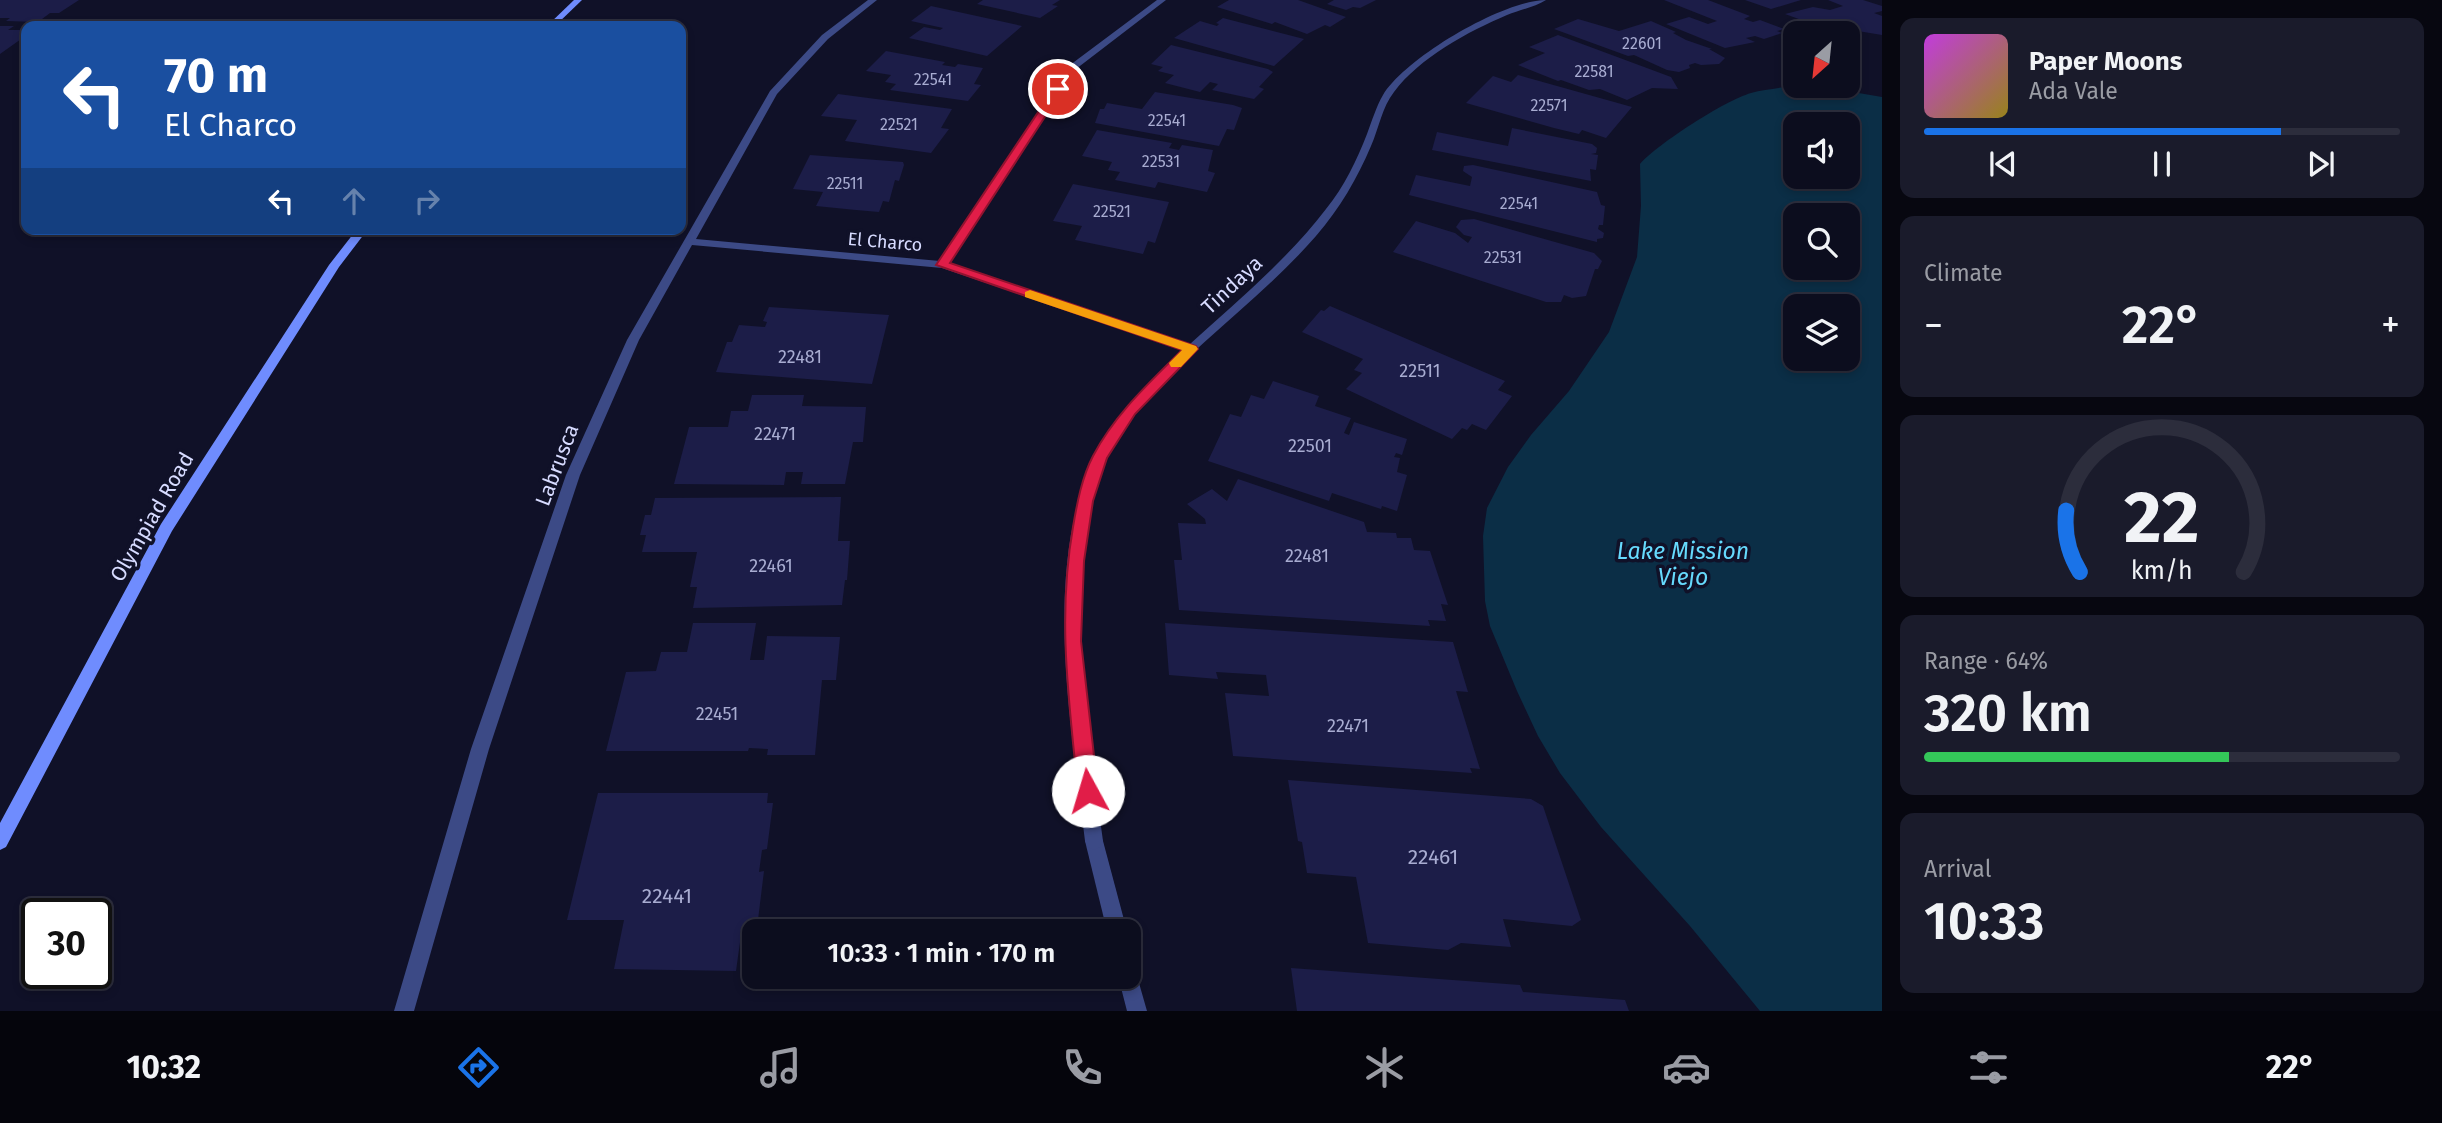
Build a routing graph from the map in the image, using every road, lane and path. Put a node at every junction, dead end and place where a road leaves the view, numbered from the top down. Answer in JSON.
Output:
{"nodes":[{"id":1,"x":578,"y":0,"type":"edge"},
{"id":2,"x":873,"y":0,"type":"edge"},
{"id":3,"x":1162,"y":0,"type":"edge"},
{"id":4,"x":1542,"y":0,"type":"edge"},
{"id":5,"x":556,"y":21,"type":"edge"},
{"id":6,"x":358,"y":235,"type":"edge"},
{"id":7,"x":688,"y":241,"type":"junction"},
{"id":8,"x":943,"y":265,"type":"junction"},
{"id":9,"x":1191,"y":349,"type":"junction"},
{"id":10,"x":0,"y":841,"type":"edge"},
{"id":11,"x":1114,"y":919,"type":"edge"},
{"id":12,"x":1131,"y":989,"type":"edge"},
{"id":13,"x":404,"y":1011,"type":"edge"},
{"id":14,"x":1137,"y":1011,"type":"edge"}],
"edges":[{"from":1,"to":5,"type":"main road"},
{"from":2,"to":7,"type":"street","name":"Labrusca"},
{"from":3,"to":8,"type":"street"},
{"from":4,"to":9,"type":"street","name":"Tindaya"},
{"from":6,"to":10,"type":"main road","name":"Olympiad Road"},
{"from":7,"to":8,"type":"street","name":"El Charco"},
{"from":7,"to":13,"type":"street","name":"Labrusca"},
{"from":8,"to":9,"type":"street","name":"El Charco"},
{"from":9,"to":11,"type":"street","name":"Tindaya"},
{"from":12,"to":14,"type":"street"}]}
